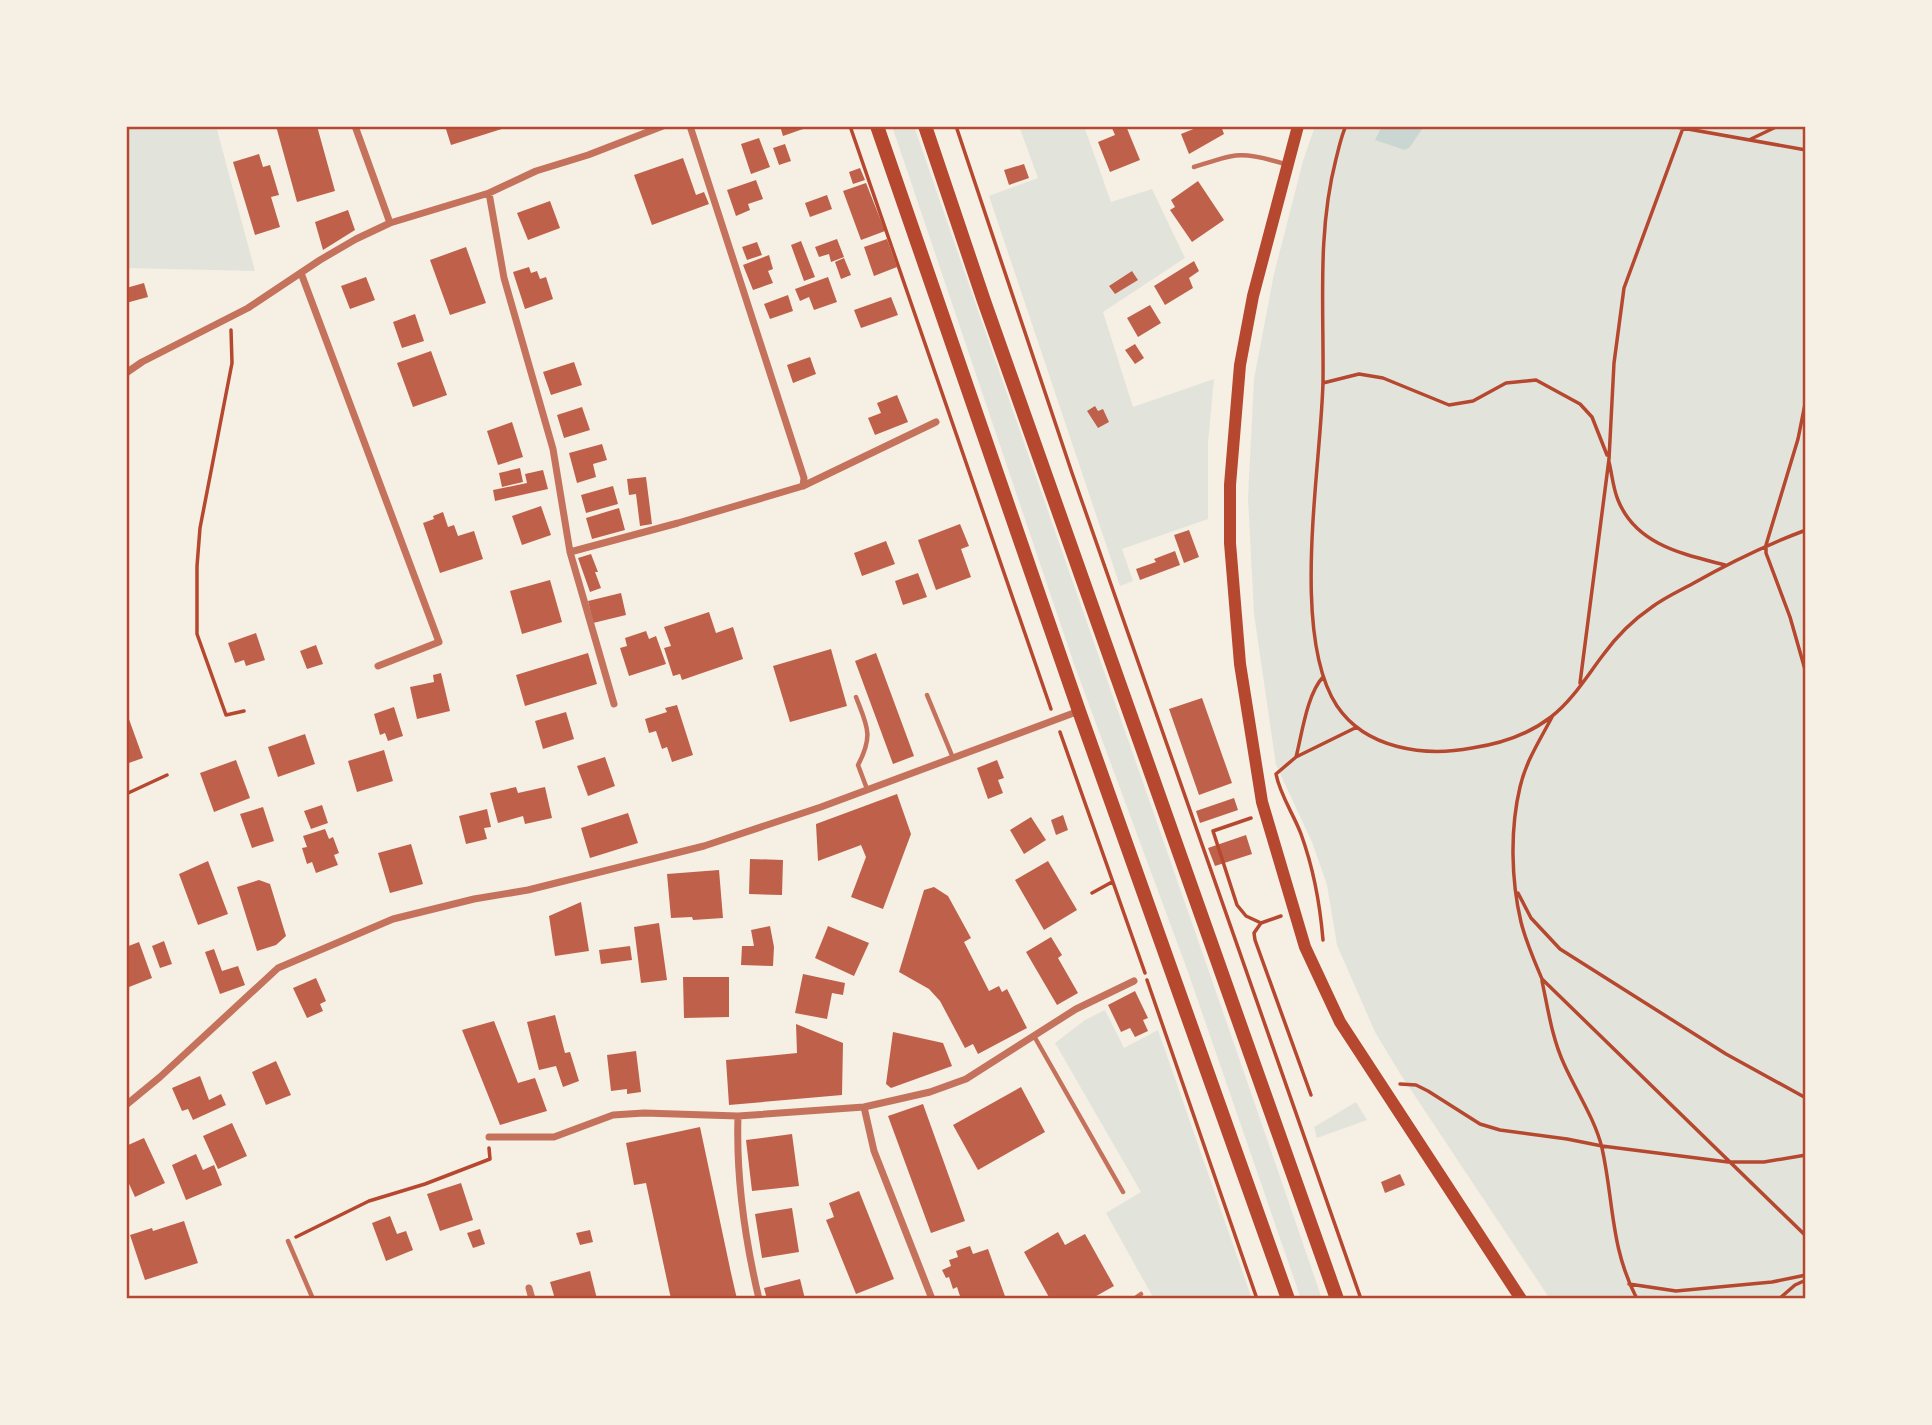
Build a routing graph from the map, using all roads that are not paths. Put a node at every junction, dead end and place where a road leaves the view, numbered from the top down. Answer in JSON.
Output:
{"nodes":[{"id":1,"x":355,"y":126,"type":"edge"},
{"id":2,"x":663,"y":126,"type":"edge"},
{"id":3,"x":690,"y":126,"type":"edge"},
{"id":4,"x":877,"y":126,"type":"edge"},
{"id":5,"x":925,"y":126,"type":"edge"},
{"id":6,"x":1298,"y":126,"type":"edge"},
{"id":7,"x":1286,"y":164,"type":"junction"},
{"id":8,"x":1194,"y":167,"type":"dead end"},
{"id":9,"x":489,"y":193,"type":"junction"},
{"id":10,"x":390,"y":223,"type":"junction"},
{"id":11,"x":301,"y":273,"type":"junction"},
{"id":12,"x":126,"y":373,"type":"edge"},
{"id":13,"x":936,"y":422,"type":"dead end"},
{"id":14,"x":803,"y":486,"type":"junction"},
{"id":15,"x":570,"y":552,"type":"junction"},
{"id":16,"x":378,"y":666,"type":"dead end"},
{"id":17,"x":927,"y":695,"type":"dead end"},
{"id":18,"x":856,"y":697,"type":"dead end"},
{"id":19,"x":614,"y":704,"type":"dead end"},
{"id":20,"x":1079,"y":711,"type":"junction"},
{"id":21,"x":953,"y":758,"type":"junction"},
{"id":22,"x":867,"y":790,"type":"junction"},
{"id":23,"x":1134,"y":981,"type":"dead end"},
{"id":24,"x":1034,"y":1036,"type":"junction"},
{"id":25,"x":126,"y":1105,"type":"edge"},
{"id":26,"x":864,"y":1107,"type":"junction"},
{"id":27,"x":738,"y":1116,"type":"junction"},
{"id":28,"x":489,"y":1137,"type":"road end"},
{"id":29,"x":1123,"y":1192,"type":"dead end"},
{"id":30,"x":288,"y":1241,"type":"road end"},
{"id":31,"x":529,"y":1288,"type":"dead end"},
{"id":32,"x":1141,"y":1294,"type":"dead end"},
{"id":33,"x":313,"y":1299,"type":"edge"},
{"id":34,"x":532,"y":1299,"type":"edge"},
{"id":35,"x":759,"y":1299,"type":"edge"},
{"id":36,"x":932,"y":1299,"type":"edge"},
{"id":37,"x":1134,"y":1299,"type":"edge"},
{"id":38,"x":1288,"y":1299,"type":"edge"},
{"id":39,"x":1337,"y":1299,"type":"edge"},
{"id":40,"x":1521,"y":1299,"type":"edge"}],
"edges":[{"from":1,"to":10,"type":"street"},
{"from":2,"to":9,"type":"street"},
{"from":3,"to":14,"type":"street"},
{"from":4,"to":20,"type":"main road"},
{"from":5,"to":39,"type":"main road"},
{"from":6,"to":7,"type":"main road"},
{"from":7,"to":8,"type":"lane"},
{"from":7,"to":40,"type":"main road"},
{"from":9,"to":10,"type":"street"},
{"from":9,"to":15,"type":"street"},
{"from":10,"to":11,"type":"street"},
{"from":11,"to":12,"type":"street"},
{"from":11,"to":16,"type":"street"},
{"from":13,"to":14,"type":"street"},
{"from":14,"to":15,"type":"street"},
{"from":15,"to":19,"type":"street"},
{"from":17,"to":21,"type":"lane"},
{"from":18,"to":22,"type":"lane"},
{"from":20,"to":21,"type":"street"},
{"from":20,"to":38,"type":"main road"},
{"from":21,"to":22,"type":"street"},
{"from":22,"to":25,"type":"street"},
{"from":23,"to":24,"type":"street"},
{"from":24,"to":26,"type":"street"},
{"from":24,"to":29,"type":"lane"},
{"from":26,"to":27,"type":"street"},
{"from":26,"to":36,"type":"street"},
{"from":27,"to":28,"type":"street"},
{"from":27,"to":35,"type":"street"},
{"from":30,"to":33,"type":"lane"},
{"from":31,"to":34,"type":"street"},
{"from":32,"to":37,"type":"lane"}]}
